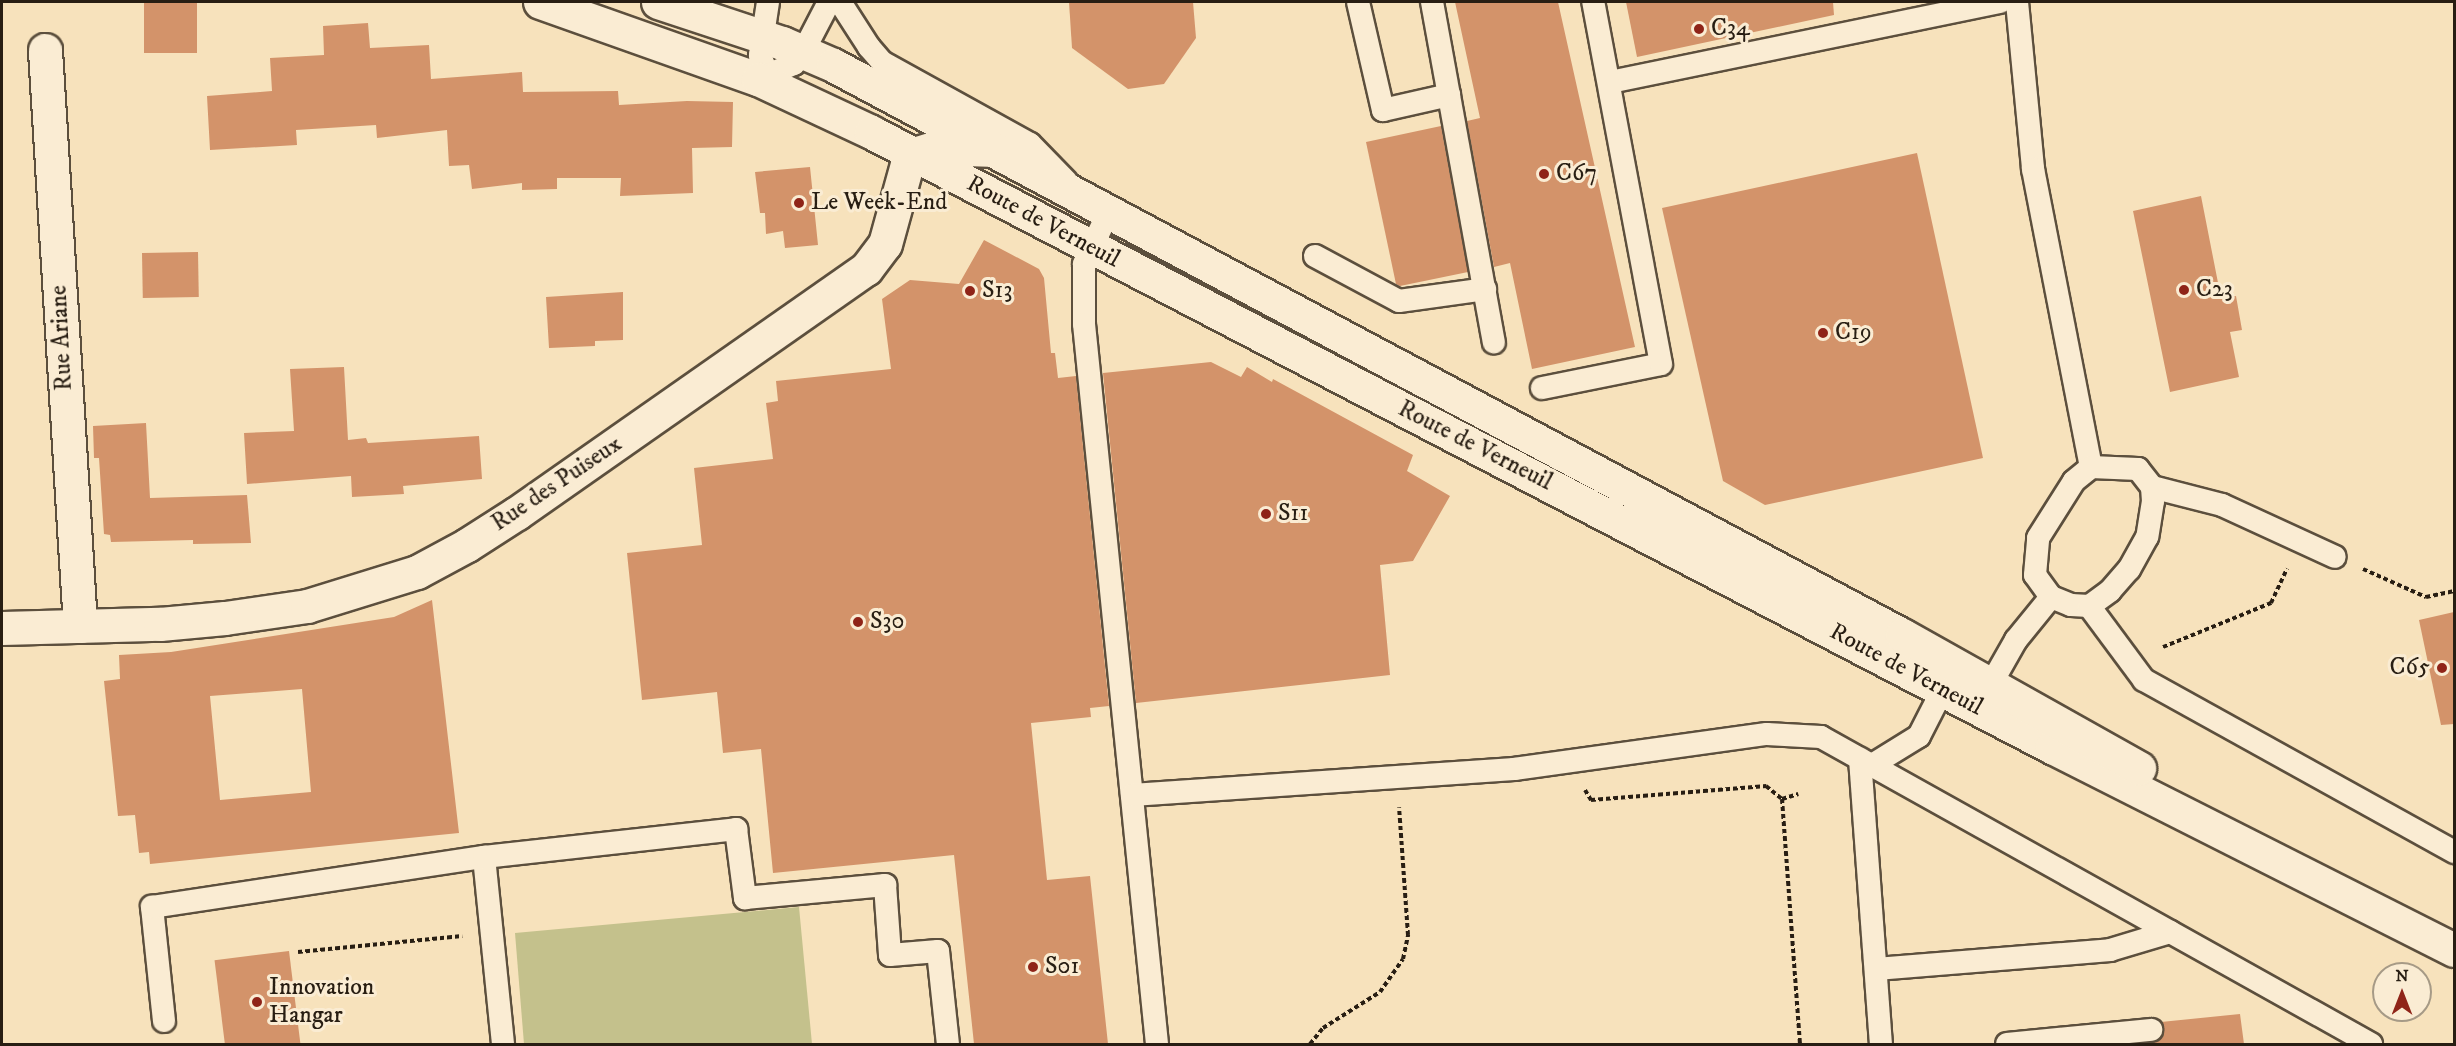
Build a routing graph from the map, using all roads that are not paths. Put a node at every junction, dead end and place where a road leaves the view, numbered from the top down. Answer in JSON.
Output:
{"nodes":[{"id":1,"x":540,"y":2,"type":"edge"},
{"id":2,"x":658,"y":2,"type":"edge"},
{"id":3,"x":768,"y":2,"type":"edge"},
{"id":4,"x":828,"y":2,"type":"edge"},
{"id":5,"x":840,"y":2,"type":"edge"},
{"id":6,"x":1358,"y":2,"type":"edge"},
{"id":7,"x":1432,"y":2,"type":"edge"},
{"id":8,"x":1593,"y":2,"type":"edge"},
{"id":9,"x":2000,"y":2,"type":"edge"},
{"id":10,"x":2017,"y":2,"type":"edge"},
{"id":11,"x":706,"y":7,"type":"edge"},
{"id":12,"x":762,"y":36,"type":"junction"},
{"id":13,"x":45,"y":50,"type":"dead end"},
{"id":14,"x":803,"y":52,"type":"junction"},
{"id":15,"x":767,"y":81,"type":"junction"},
{"id":16,"x":1610,"y":82,"type":"junction"},
{"id":17,"x":1449,"y":95,"type":"junction"},
{"id":18,"x":996,"y":150,"type":"junction"},
{"id":19,"x":914,"y":154,"type":"junction"},
{"id":20,"x":1079,"y":195,"type":"junction"},
{"id":21,"x":1109,"y":211,"type":"junction"},
{"id":22,"x":1092,"y":247,"type":"junction"},
{"id":23,"x":1315,"y":256,"type":"dead end"},
{"id":24,"x":1485,"y":289,"type":"junction"},
{"id":25,"x":1494,"y":342,"type":"dead end"},
{"id":26,"x":1542,"y":388,"type":"dead end"},
{"id":27,"x":2091,"y":467,"type":"junction"},
{"id":28,"x":2152,"y":488,"type":"junction"},
{"id":29,"x":2335,"y":557,"type":"road end"},
{"id":30,"x":2051,"y":597,"type":"junction"},
{"id":31,"x":2089,"y":606,"type":"junction"},
{"id":32,"x":80,"y":626,"type":"junction"},
{"id":33,"x":2,"y":628,"type":"edge"},
{"id":34,"x":1991,"y":684,"type":"junction"},
{"id":35,"x":1943,"y":689,"type":"junction"},
{"id":36,"x":1866,"y":762,"type":"junction"},
{"id":37,"x":1132,"y":795,"type":"junction"},
{"id":38,"x":2454,"y":852,"type":"edge"},
{"id":39,"x":484,"y":857,"type":"junction"},
{"id":40,"x":2396,"y":919,"type":"junction"},
{"id":41,"x":2170,"y":932,"type":"junction"},
{"id":42,"x":2454,"y":950,"type":"edge"},
{"id":43,"x":1876,"y":969,"type":"junction"},
{"id":44,"x":164,"y":1021,"type":"dead end"},
{"id":45,"x":2151,"y":1030,"type":"dead end"},
{"id":46,"x":503,"y":1044,"type":"edge"},
{"id":47,"x":948,"y":1044,"type":"edge"},
{"id":48,"x":1157,"y":1044,"type":"edge"},
{"id":49,"x":1881,"y":1044,"type":"edge"},
{"id":50,"x":2007,"y":1044,"type":"edge"},
{"id":51,"x":2371,"y":1044,"type":"edge"}],
"edges":[{"from":1,"to":15,"type":"main road","name":"Route de Verneuil"},
{"from":2,"to":11,"type":"main road","name":"Route de Verneuil"},
{"from":3,"to":12,"type":"lane"},
{"from":4,"to":14,"type":"lane"},
{"from":5,"to":20,"type":"lane"},
{"from":6,"to":17,"type":"lane"},
{"from":7,"to":17,"type":"lane"},
{"from":8,"to":16,"type":"lane"},
{"from":9,"to":16,"type":"lane"},
{"from":10,"to":27,"type":"lane"},
{"from":11,"to":12,"type":"main road","name":"Route de Verneuil"},
{"from":12,"to":14,"type":"main road","name":"Route de Verneuil"},
{"from":12,"to":15,"type":"lane"},
{"from":13,"to":32,"type":"main road","name":"Rue Ariane"},
{"from":14,"to":15,"type":"lane"},
{"from":14,"to":18,"type":"main road","name":"Route de Verneuil"},
{"from":15,"to":19,"type":"main road","name":"Route de Verneuil"},
{"from":16,"to":26,"type":"lane"},
{"from":17,"to":24,"type":"lane"},
{"from":18,"to":19,"type":"main road"},
{"from":18,"to":20,"type":"main road","name":"Route de Verneuil"},
{"from":19,"to":22,"type":"main road","name":"Route de Verneuil"},
{"from":19,"to":32,"type":"main road","name":"Rue des Puiseux"},
{"from":20,"to":21,"type":"main road","name":"Route de Verneuil"},
{"from":21,"to":22,"type":"lane"},
{"from":21,"to":34,"type":"main road","name":"Route de Verneuil"},
{"from":22,"to":35,"type":"main road","name":"Route de Verneuil"},
{"from":22,"to":37,"type":"lane"},
{"from":23,"to":24,"type":"lane"},
{"from":24,"to":25,"type":"lane"},
{"from":27,"to":28,"type":"lane"},
{"from":27,"to":30,"type":"lane"},
{"from":28,"to":29,"type":"lane"},
{"from":28,"to":31,"type":"lane"},
{"from":30,"to":31,"type":"lane"},
{"from":30,"to":34,"type":"lane"},
{"from":31,"to":38,"type":"lane"},
{"from":32,"to":33,"type":"main road","name":"Rue des Puiseux"},
{"from":34,"to":35,"type":"lane"},
{"from":34,"to":40,"type":"main road","name":"Route de Verneuil"},
{"from":35,"to":36,"type":"lane"},
{"from":35,"to":40,"type":"main road","name":"Route de Verneuil"},
{"from":36,"to":37,"type":"lane"},
{"from":36,"to":41,"type":"lane"},
{"from":36,"to":43,"type":"lane"},
{"from":37,"to":48,"type":"lane"},
{"from":39,"to":44,"type":"lane"},
{"from":39,"to":46,"type":"lane"},
{"from":39,"to":47,"type":"lane"},
{"from":40,"to":42,"type":"main road","name":"Route de Verneuil"},
{"from":41,"to":43,"type":"lane"},
{"from":41,"to":51,"type":"lane"},
{"from":43,"to":49,"type":"lane"},
{"from":45,"to":50,"type":"lane"}]}
